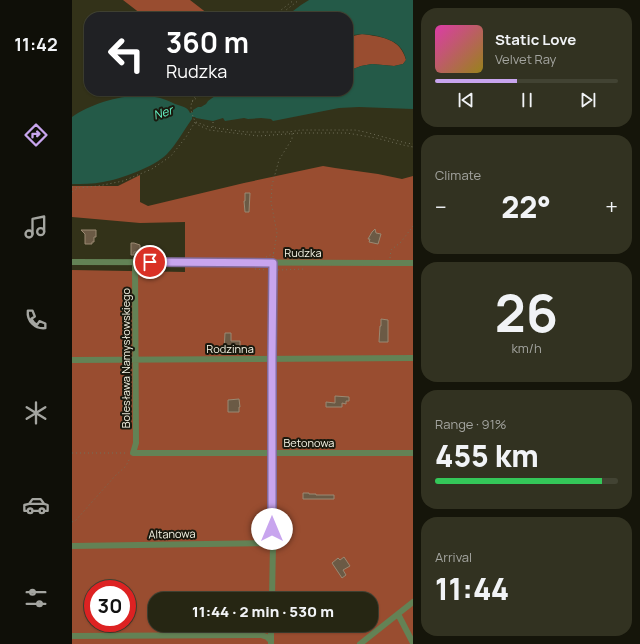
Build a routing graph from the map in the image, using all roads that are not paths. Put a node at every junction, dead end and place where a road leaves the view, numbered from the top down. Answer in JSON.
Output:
{"nodes":[{"id":1,"x":72,"y":262,"type":"edge"},
{"id":2,"x":135,"y":262,"type":"junction"},
{"id":3,"x":273,"y":263,"type":"junction"},
{"id":4,"x":413,"y":263,"type":"edge"},
{"id":5,"x":272,"y":358,"type":"junction"},
{"id":6,"x":413,"y":358,"type":"edge"},
{"id":7,"x":136,"y":359,"type":"junction"},
{"id":8,"x":72,"y":360,"type":"edge"},
{"id":9,"x":133,"y":453,"type":"joint"},
{"id":10,"x":272,"y":453,"type":"junction"},
{"id":11,"x":413,"y":453,"type":"edge"},
{"id":12,"x":272,"y":543,"type":"junction"},
{"id":13,"x":72,"y":546,"type":"edge"},
{"id":14,"x":272,"y":592,"type":"edge"},
{"id":15,"x":413,"y":602,"type":"edge"},
{"id":16,"x":398,"y":614,"type":"junction"},
{"id":17,"x":72,"y":636,"type":"edge"},
{"id":18,"x":271,"y":642,"type":"edge"},
{"id":19,"x":413,"y":643,"type":"edge"},
{"id":20,"x":360,"y":644,"type":"edge"}],
"edges":[{"from":1,"to":2,"type":"street","name":"Rudzka"},
{"from":2,"to":3,"type":"street","name":"Rudzka"},
{"from":2,"to":7,"type":"street","name":"Bolesława Namysłowskiego"},
{"from":3,"to":4,"type":"street","name":"Rudzka"},
{"from":3,"to":5,"type":"street"},
{"from":5,"to":6,"type":"street","name":"Rodzinna"},
{"from":5,"to":7,"type":"street","name":"Rodzinna"},
{"from":5,"to":10,"type":"street"},
{"from":7,"to":8,"type":"street","name":"Rodzinna"},
{"from":7,"to":9,"type":"street","name":"Bolesława Namysłowskiego"},
{"from":9,"to":10,"type":"street","name":"Betonowa"},
{"from":10,"to":11,"type":"street","name":"Betonowa"},
{"from":10,"to":12,"type":"street"},
{"from":12,"to":13,"type":"street","name":"Altanowa"},
{"from":12,"to":14,"type":"street"},
{"from":15,"to":16,"type":"street"},
{"from":16,"to":19,"type":"street"},
{"from":16,"to":20,"type":"street"},
{"from":17,"to":18,"type":"street"}]}
